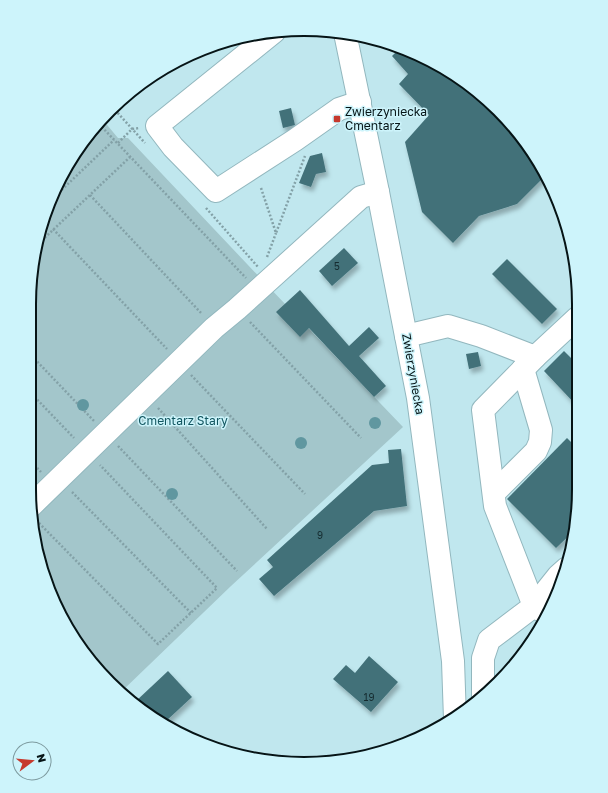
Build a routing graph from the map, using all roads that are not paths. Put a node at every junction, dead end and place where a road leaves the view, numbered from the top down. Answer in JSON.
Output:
{"nodes":[{"id":1,"x":266,"y":39,"type":"edge"},
{"id":2,"x":346,"y":39,"type":"edge"},
{"id":3,"x":360,"y":102,"type":"junction"},
{"id":4,"x":378,"y":192,"type":"junction"},
{"id":5,"x":572,"y":323,"type":"edge"},
{"id":6,"x":406,"y":336,"type":"junction"},
{"id":7,"x":529,"y":363,"type":"junction"},
{"id":8,"x":494,"y":493,"type":"junction"},
{"id":9,"x":37,"y":511,"type":"edge"},
{"id":10,"x":557,"y":578,"type":"edge"},
{"id":11,"x":540,"y":610,"type":"edge"},
{"id":12,"x":483,"y":688,"type":"edge"},
{"id":13,"x":455,"y":711,"type":"edge"}],
"edges":[{"from":1,"to":3,"type":"street"},
{"from":2,"to":3,"type":"street","name":"Zwierzyniecka"},
{"from":3,"to":4,"type":"street","name":"Zwierzyniecka"},
{"from":4,"to":6,"type":"street","name":"Zwierzyniecka"},
{"from":4,"to":9,"type":"street"},
{"from":5,"to":7,"type":"street"},
{"from":6,"to":7,"type":"street"},
{"from":6,"to":13,"type":"street","name":"Zwierzyniecka"},
{"from":7,"to":8,"type":"street"},
{"from":7,"to":8,"type":"street"},
{"from":8,"to":11,"type":"street"},
{"from":10,"to":11,"type":"street"},
{"from":11,"to":12,"type":"street"}]}
